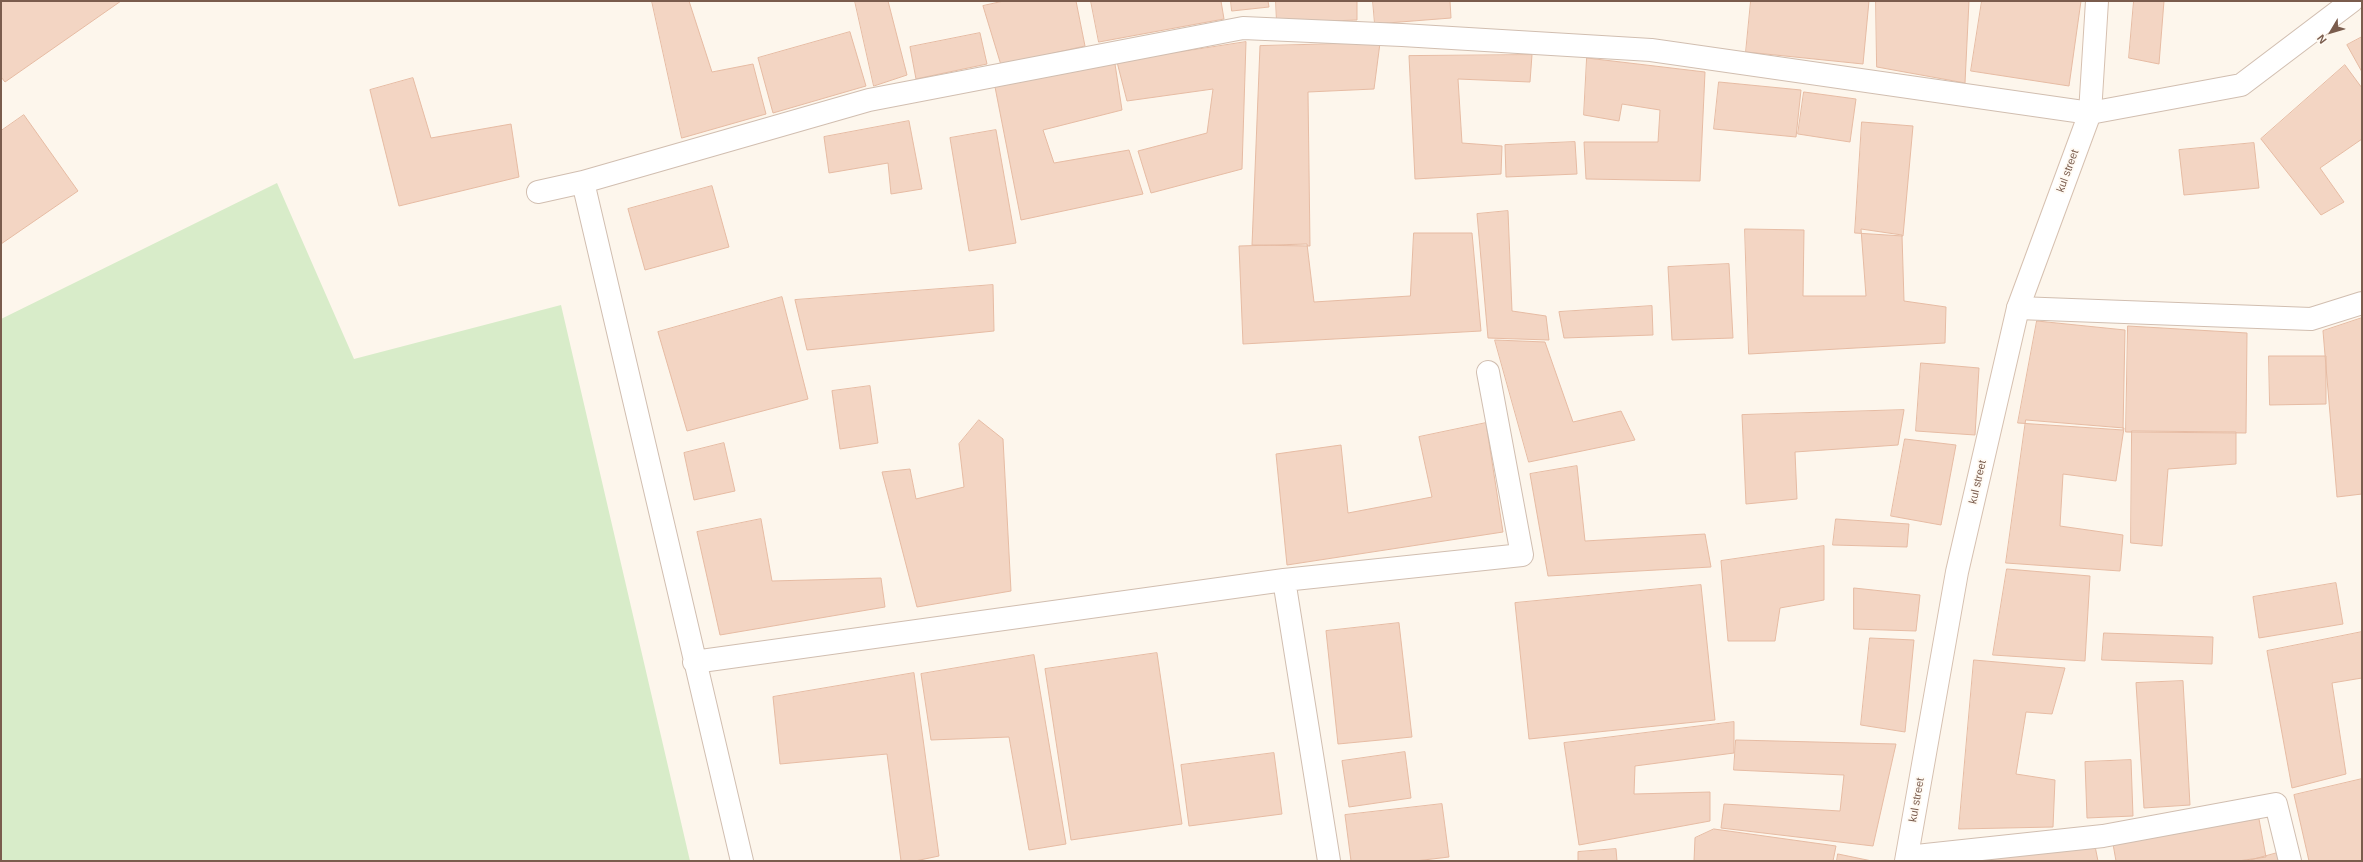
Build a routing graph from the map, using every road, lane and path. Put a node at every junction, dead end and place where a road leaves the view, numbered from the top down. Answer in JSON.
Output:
{"nodes":[{"id":1,"x":2097,"y":1,"type":"edge"},
{"id":2,"x":2352,"y":1,"type":"edge"},
{"id":3,"x":2090,"y":113,"type":"junction"},
{"id":4,"x":583,"y":182,"type":"junction"},
{"id":5,"x":538,"y":192,"type":"dead end"},
{"id":6,"x":2362,"y":303,"type":"edge"},
{"id":7,"x":2018,"y":308,"type":"junction"},
{"id":8,"x":1488,"y":372,"type":"dead end"},
{"id":9,"x":1284,"y":580,"type":"junction"},
{"id":10,"x":694,"y":662,"type":"junction"},
{"id":11,"x":1907,"y":859,"type":"edge"},
{"id":12,"x":742,"y":861,"type":"edge"},
{"id":13,"x":1328,"y":861,"type":"edge"},
{"id":14,"x":2290,"y":861,"type":"edge"}],
"edges":[{"from":1,"to":3,"type":"street","name":"kul street"},
{"from":2,"to":3,"type":"street"},
{"from":3,"to":4,"type":"street"},
{"from":3,"to":7,"type":"street","name":"kul street"},
{"from":4,"to":5,"type":"street"},
{"from":4,"to":10,"type":"street"},
{"from":6,"to":7,"type":"street"},
{"from":7,"to":11,"type":"street","name":"kul street"},
{"from":8,"to":9,"type":"street"},
{"from":9,"to":10,"type":"street"},
{"from":9,"to":13,"type":"street"},
{"from":10,"to":12,"type":"street"},
{"from":11,"to":14,"type":"street"}]}
